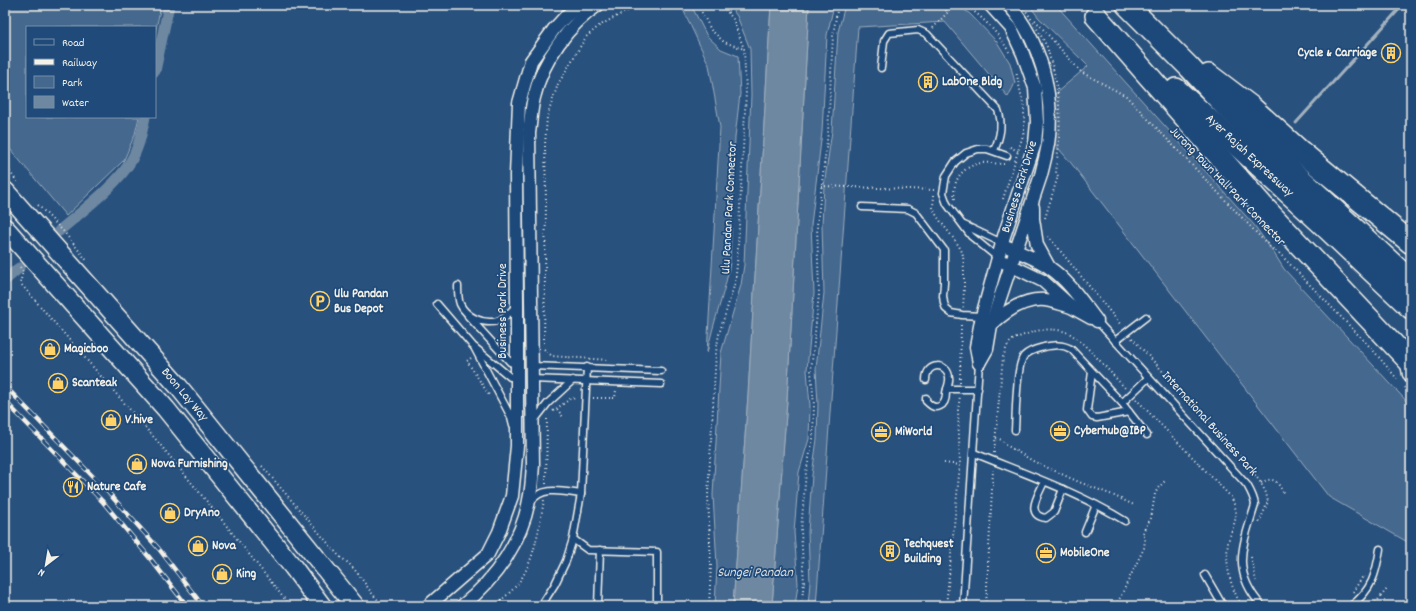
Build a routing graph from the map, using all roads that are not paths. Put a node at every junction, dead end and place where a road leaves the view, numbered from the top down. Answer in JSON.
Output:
{"nodes":[{"id":1,"x":580,"y":5,"type":"edge"},
{"id":2,"x":598,"y":5,"type":"edge"},
{"id":3,"x":990,"y":5,"type":"edge"},
{"id":4,"x":1009,"y":5,"type":"edge"},
{"id":5,"x":1127,"y":5,"type":"edge"},
{"id":6,"x":1091,"y":11,"type":"edge"},
{"id":7,"x":881,"y":68,"type":"dead end"},
{"id":8,"x":1190,"y":68,"type":"junction"},
{"id":9,"x":994,"y":150,"type":"junction"},
{"id":10,"x":1007,"y":156,"type":"road end"},
{"id":11,"x":5,"y":191,"type":"edge"},
{"id":12,"x":1032,"y":200,"type":"junction"},
{"id":13,"x":862,"y":207,"type":"dead end"},
{"id":14,"x":962,"y":224,"type":"junction"},
{"id":15,"x":5,"y":228,"type":"edge"},
{"id":16,"x":1002,"y":243,"type":"junction"},
{"id":17,"x":1411,"y":243,"type":"edge"},
{"id":18,"x":1015,"y":251,"type":"junction"},
{"id":19,"x":998,"y":258,"type":"junction"},
{"id":20,"x":1011,"y":265,"type":"junction"},
{"id":21,"x":1049,"y":267,"type":"junction"},
{"id":22,"x":1411,"y":281,"type":"edge"},
{"id":23,"x":458,"y":286,"type":"dead end"},
{"id":24,"x":437,"y":304,"type":"dead end"},
{"id":25,"x":517,"y":304,"type":"junction"},
{"id":26,"x":1073,"y":308,"type":"junction"},
{"id":27,"x":1411,"y":308,"type":"edge"},
{"id":28,"x":466,"y":313,"type":"junction"},
{"id":29,"x":982,"y":316,"type":"junction"},
{"id":30,"x":1146,"y":317,"type":"dead end"},
{"id":31,"x":1097,"y":321,"type":"junction"},
{"id":32,"x":991,"y":325,"type":"junction"},
{"id":33,"x":1115,"y":341,"type":"junction"},
{"id":34,"x":473,"y":346,"type":"junction"},
{"id":35,"x":1407,"y":358,"type":"edge"},
{"id":36,"x":979,"y":363,"type":"junction"},
{"id":37,"x":532,"y":366,"type":"junction"},
{"id":38,"x":587,"y":367,"type":"junction"},
{"id":39,"x":517,"y":371,"type":"junction"},
{"id":40,"x":660,"y":371,"type":"dead end"},
{"id":41,"x":1092,"y":372,"type":"junction"},
{"id":42,"x":1148,"y":378,"type":"junction"},
{"id":43,"x":532,"y":379,"type":"junction"},
{"id":44,"x":573,"y":380,"type":"junction"},
{"id":45,"x":926,"y":380,"type":"dead end"},
{"id":46,"x":586,"y":381,"type":"junction"},
{"id":47,"x":1411,"y":381,"type":"edge"},
{"id":48,"x":661,"y":384,"type":"dead end"},
{"id":49,"x":947,"y":389,"type":"junction"},
{"id":50,"x":978,"y":389,"type":"junction"},
{"id":51,"x":926,"y":398,"type":"dead end"},
{"id":52,"x":1122,"y":403,"type":"junction"},
{"id":53,"x":1129,"y":412,"type":"junction"},
{"id":54,"x":532,"y":423,"type":"junction"},
{"id":55,"x":1015,"y":430,"type":"dead end"},
{"id":56,"x":1147,"y":435,"type":"dead end"},
{"id":57,"x":517,"y":439,"type":"junction"},
{"id":58,"x":974,"y":453,"type":"junction"},
{"id":59,"x":1044,"y":482,"type":"junction"},
{"id":60,"x":1063,"y":489,"type":"junction"},
{"id":61,"x":581,"y":494,"type":"junction"},
{"id":62,"x":1096,"y":505,"type":"junction"},
{"id":63,"x":527,"y":509,"type":"junction"},
{"id":64,"x":1125,"y":520,"type":"dead end"},
{"id":65,"x":1085,"y":532,"type":"dead end"},
{"id":66,"x":573,"y":539,"type":"junction"},
{"id":67,"x":1380,"y":549,"type":"dead end"},
{"id":68,"x":600,"y":550,"type":"junction"},
{"id":69,"x":294,"y":567,"type":"junction"},
{"id":70,"x":1205,"y":575,"type":"dead end"},
{"id":71,"x":368,"y":597,"type":"edge"},
{"id":72,"x":352,"y":601,"type":"edge"},
{"id":73,"x":426,"y":602,"type":"edge"},
{"id":74,"x":313,"y":606,"type":"edge"},
{"id":75,"x":322,"y":606,"type":"edge"},
{"id":76,"x":462,"y":606,"type":"edge"},
{"id":77,"x":541,"y":606,"type":"edge"},
{"id":78,"x":598,"y":606,"type":"edge"},
{"id":79,"x":657,"y":606,"type":"edge"},
{"id":80,"x":962,"y":606,"type":"edge"},
{"id":81,"x":1223,"y":606,"type":"edge"},
{"id":82,"x":1262,"y":606,"type":"edge"},
{"id":83,"x":1352,"y":606,"type":"edge"}],
"edges":[{"from":1,"to":25,"type":"street","name":"Business Park Drive"},
{"from":2,"to":37,"type":"street","name":"Business Park Drive"},
{"from":3,"to":16,"type":"street","name":"Business Park Drive"},
{"from":4,"to":12,"type":"street","name":"Business Park Drive"},
{"from":5,"to":8,"type":"highway","name":"Ayer Rajah Expressway"},
{"from":6,"to":27,"type":"highway","name":"Ayer Rajah Expressway"},
{"from":6,"to":35,"type":"highway"},
{"from":7,"to":9,"type":"lane"},
{"from":8,"to":17,"type":"highway"},
{"from":8,"to":22,"type":"highway","name":"Ayer Rajah Expressway"},
{"from":9,"to":10,"type":"lane"},
{"from":9,"to":14,"type":"lane"},
{"from":11,"to":72,"type":"main road","name":"Boon Lay Way"},
{"from":12,"to":18,"type":"street","name":"Business Park Drive"},
{"from":12,"to":21,"type":"street"},
{"from":13,"to":29,"type":"lane"},
{"from":14,"to":16,"type":"lane"},
{"from":14,"to":19,"type":"lane"},
{"from":15,"to":69,"type":"main road","name":"Boon Lay Way"},
{"from":16,"to":18,"type":"street","name":"International Business Park"},
{"from":16,"to":19,"type":"street","name":"Business Park Drive"},
{"from":18,"to":20,"type":"street","name":"Business Park Drive"},
{"from":18,"to":21,"type":"street","name":"International Business Park"},
{"from":19,"to":20,"type":"street","name":"International Business Park"},
{"from":19,"to":29,"type":"street"},
{"from":20,"to":26,"type":"street","name":"International Business Park"},
{"from":20,"to":32,"type":"street"},
{"from":21,"to":31,"type":"street","name":"International Business Park"},
{"from":23,"to":28,"type":"lane"},
{"from":24,"to":34,"type":"lane"},
{"from":25,"to":28,"type":"lane"},
{"from":25,"to":39,"type":"street","name":"Business Park Drive"},
{"from":26,"to":31,"type":"street","name":"International Business Park"},
{"from":26,"to":32,"type":"street"},
{"from":28,"to":39,"type":"lane"},
{"from":29,"to":36,"type":"street"},
{"from":30,"to":33,"type":"lane"},
{"from":31,"to":33,"type":"lane","name":"International Business Park"},
{"from":32,"to":36,"type":"street"},
{"from":33,"to":42,"type":"lane","name":"International Business Park"},
{"from":34,"to":39,"type":"lane"},
{"from":34,"to":57,"type":"lane"},
{"from":35,"to":47,"type":"lane"},
{"from":36,"to":50,"type":"lane"},
{"from":37,"to":38,"type":"lane"},
{"from":37,"to":43,"type":"street","name":"Business Park Drive"},
{"from":38,"to":40,"type":"lane"},
{"from":38,"to":46,"type":"lane"},
{"from":39,"to":57,"type":"street","name":"Business Park Drive"},
{"from":41,"to":52,"type":"lane"},
{"from":41,"to":53,"type":"lane"},
{"from":41,"to":55,"type":"lane"},
{"from":42,"to":52,"type":"lane"},
{"from":42,"to":82,"type":"lane","name":"International Business Park"},
{"from":43,"to":44,"type":"lane"},
{"from":43,"to":54,"type":"street","name":"Business Park Drive"},
{"from":44,"to":46,"type":"lane"},
{"from":44,"to":54,"type":"lane"},
{"from":45,"to":49,"type":"lane"},
{"from":46,"to":48,"type":"lane"},
{"from":46,"to":61,"type":"lane"},
{"from":49,"to":50,"type":"lane"},
{"from":49,"to":51,"type":"lane"},
{"from":50,"to":58,"type":"lane"},
{"from":52,"to":53,"type":"lane"},
{"from":53,"to":56,"type":"lane"},
{"from":54,"to":63,"type":"street","name":"Business Park Drive"},
{"from":57,"to":73,"type":"street","name":"Business Park Drive"},
{"from":58,"to":59,"type":"lane"},
{"from":58,"to":80,"type":"lane"},
{"from":59,"to":60,"type":"lane"},
{"from":59,"to":60,"type":"lane"},
{"from":60,"to":62,"type":"lane"},
{"from":61,"to":63,"type":"lane"},
{"from":61,"to":66,"type":"lane"},
{"from":62,"to":64,"type":"lane"},
{"from":62,"to":65,"type":"lane"},
{"from":63,"to":76,"type":"street","name":"Business Park Drive"},
{"from":66,"to":68,"type":"lane"},
{"from":66,"to":77,"type":"lane"},
{"from":67,"to":83,"type":"lane"},
{"from":68,"to":78,"type":"lane"},
{"from":68,"to":79,"type":"lane"},
{"from":69,"to":74,"type":"main road"},
{"from":69,"to":75,"type":"main road","name":"Boon Lay Way"},
{"from":70,"to":81,"type":"lane"},
{"from":71,"to":72,"type":"main road"}]}
